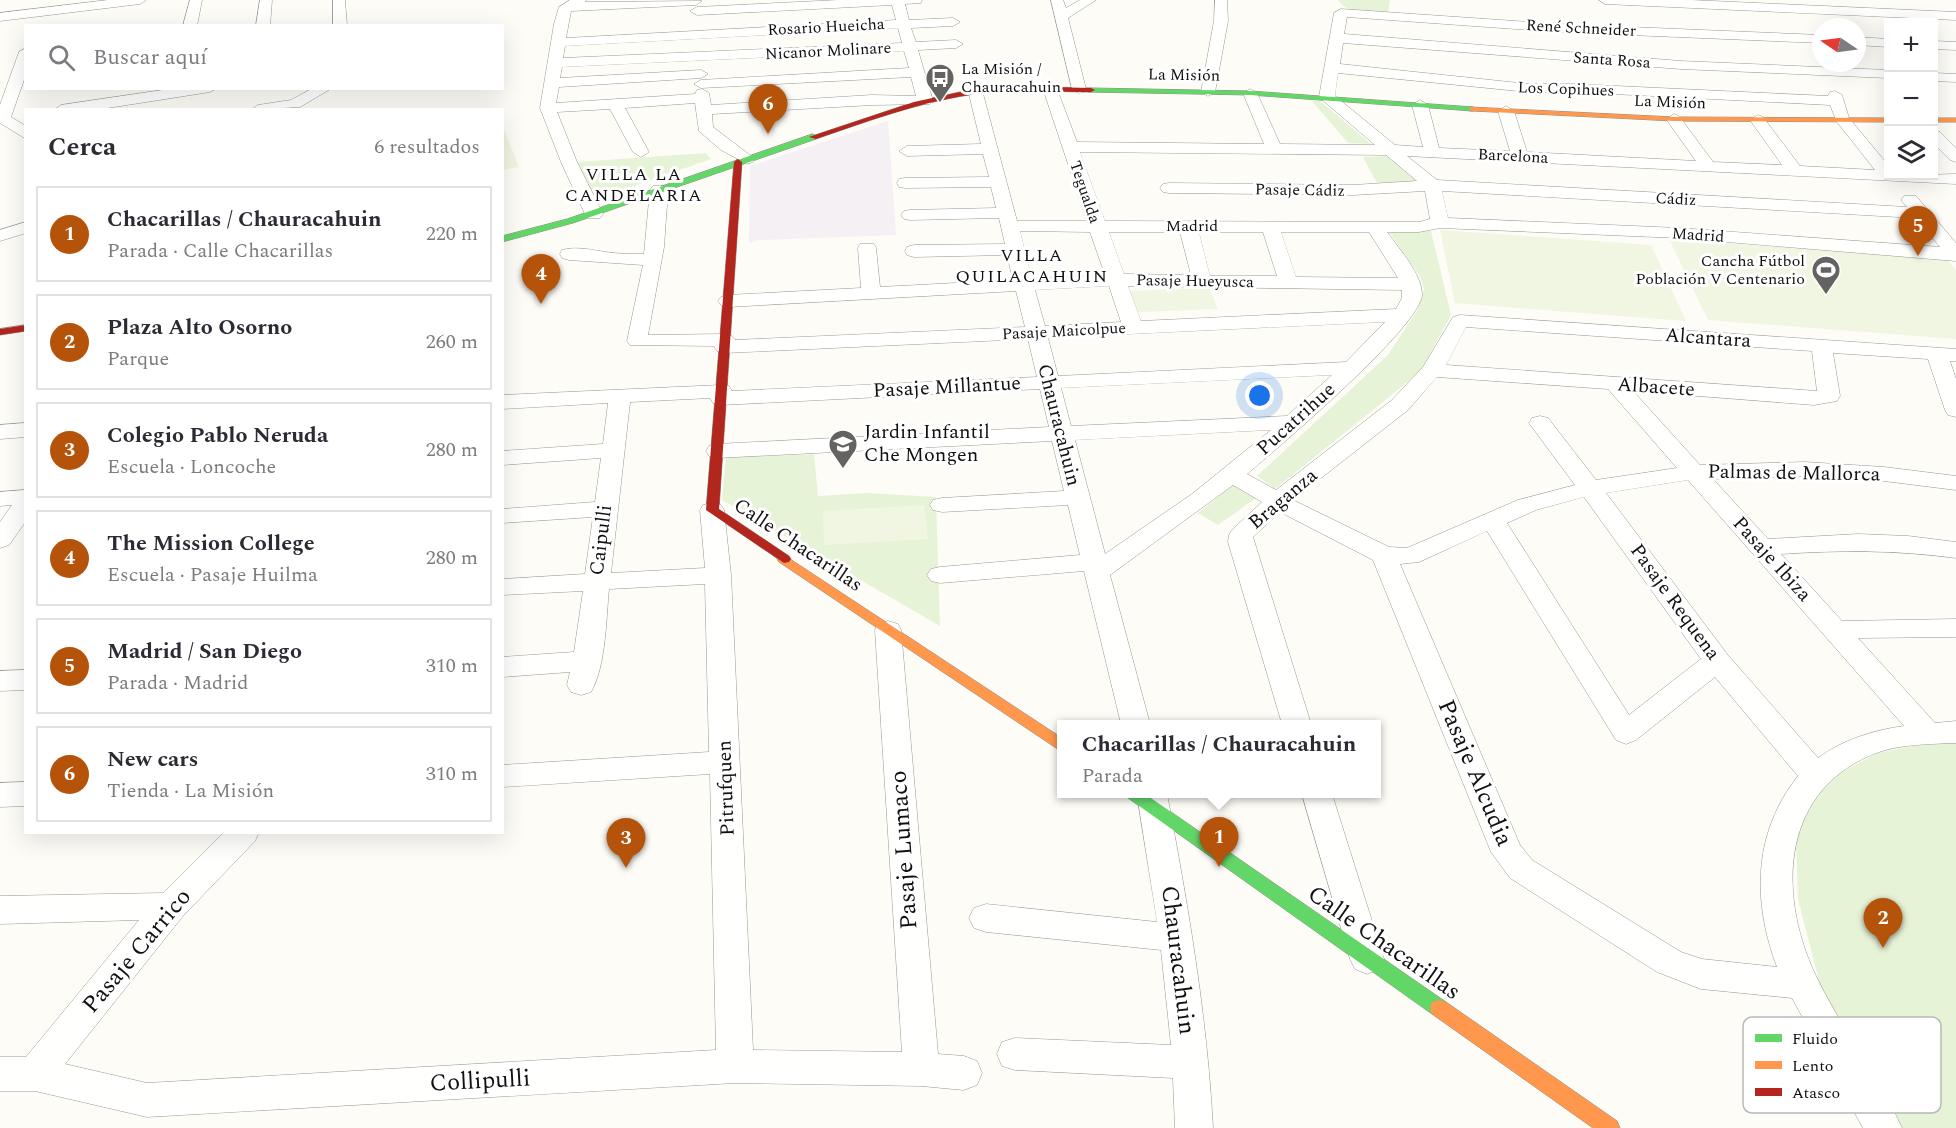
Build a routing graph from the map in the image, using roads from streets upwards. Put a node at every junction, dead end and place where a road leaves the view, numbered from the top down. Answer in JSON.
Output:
{"nodes":[{"id":1,"x":140,"y":0,"type":"edge"},
{"id":2,"x":196,"y":0,"type":"edge"},
{"id":3,"x":266,"y":0,"type":"edge"},
{"id":4,"x":339,"y":0,"type":"edge"},
{"id":5,"x":897,"y":0,"type":"edge"},
{"id":6,"x":916,"y":0,"type":"edge"},
{"id":7,"x":1057,"y":0,"type":"edge"},
{"id":8,"x":1090,"y":0,"type":"edge"},
{"id":9,"x":1221,"y":0,"type":"edge"},
{"id":10,"x":1605,"y":0,"type":"edge"},
{"id":11,"x":122,"y":1,"type":"edge"},
{"id":12,"x":1329,"y":2,"type":"dead end"},
{"id":13,"x":573,"y":4,"type":"edge"},
{"id":14,"x":42,"y":6,"type":"edge"},
{"id":15,"x":1341,"y":13,"type":"junction"},
{"id":16,"x":0,"y":16,"type":"edge"},
{"id":17,"x":1061,"y":16,"type":"junction"},
{"id":18,"x":1956,"y":16,"type":"edge"},
{"id":19,"x":696,"y":17,"type":"edge"},
{"id":20,"x":117,"y":18,"type":"dead end"},
{"id":21,"x":953,"y":22,"type":"dead end"},
{"id":22,"x":1866,"y":22,"type":"edge"},
{"id":23,"x":904,"y":23,"type":"junction"},
{"id":24,"x":36,"y":24,"type":"edge"},
{"id":25,"x":190,"y":24,"type":"edge"},
{"id":26,"x":263,"y":24,"type":"edge"},
{"id":27,"x":340,"y":24,"type":"edge"},
{"id":28,"x":1812,"y":25,"type":"edge"},
{"id":29,"x":1812,"y":25,"type":"edge"},
{"id":30,"x":1558,"y":28,"type":"junction"},
{"id":31,"x":1673,"y":29,"type":"edge"},
{"id":32,"x":1337,"y":38,"type":"junction"},
{"id":33,"x":559,"y":42,"type":"junction"},
{"id":34,"x":1866,"y":42,"type":"edge"},
{"id":35,"x":1884,"y":43,"type":"edge"},
{"id":36,"x":956,"y":44,"type":"dead end"},
{"id":37,"x":1938,"y":45,"type":"edge"},
{"id":38,"x":910,"y":46,"type":"junction"},
{"id":39,"x":1956,"y":46,"type":"edge"},
{"id":40,"x":24,"y":56,"type":"edge"},
{"id":41,"x":1563,"y":56,"type":"junction"},
{"id":42,"x":700,"y":57,"type":"junction"},
{"id":43,"x":555,"y":63,"type":"junction"},
{"id":44,"x":1812,"y":63,"type":"edge"},
{"id":45,"x":1332,"y":68,"type":"junction"},
{"id":46,"x":1866,"y":71,"type":"edge"},
{"id":47,"x":917,"y":72,"type":"junction"},
{"id":48,"x":1829,"y":72,"type":"edge"},
{"id":49,"x":1884,"y":74,"type":"edge"},
{"id":50,"x":1938,"y":77,"type":"edge"},
{"id":51,"x":1956,"y":78,"type":"edge"},
{"id":52,"x":552,"y":83,"type":"junction"},
{"id":53,"x":1050,"y":89,"type":"junction"},
{"id":54,"x":1079,"y":89,"type":"junction"},
{"id":55,"x":94,"y":90,"type":"edge"},
{"id":56,"x":321,"y":90,"type":"edge"},
{"id":57,"x":975,"y":90,"type":"junction"},
{"id":58,"x":174,"y":91,"type":"edge"},
{"id":59,"x":702,"y":91,"type":"junction"},
{"id":60,"x":6,"y":92,"type":"edge"},
{"id":61,"x":1208,"y":92,"type":"junction"},
{"id":62,"x":1250,"y":93,"type":"junction"},
{"id":63,"x":1689,"y":95,"type":"junction"},
{"id":64,"x":1327,"y":98,"type":"junction"},
{"id":65,"x":872,"y":100,"type":"junction"},
{"id":66,"x":925,"y":101,"type":"junction"},
{"id":67,"x":1837,"y":101,"type":"junction"},
{"id":68,"x":615,"y":103,"type":"junction"},
{"id":69,"x":89,"y":105,"type":"junction"},
{"id":70,"x":1420,"y":105,"type":"junction"},
{"id":71,"x":72,"y":108,"type":"edge"},
{"id":72,"x":270,"y":108,"type":"edge"},
{"id":73,"x":548,"y":108,"type":"junction"},
{"id":74,"x":1506,"y":111,"type":"junction"},
{"id":75,"x":892,"y":112,"type":"junction"},
{"id":76,"x":24,"y":115,"type":"edge"},
{"id":77,"x":2,"y":118,"type":"edge"},
{"id":78,"x":1674,"y":119,"type":"junction"},
{"id":79,"x":1842,"y":119,"type":"junction"},
{"id":80,"x":1696,"y":120,"type":"junction"},
{"id":81,"x":1758,"y":120,"type":"junction"},
{"id":82,"x":1884,"y":120,"type":"edge"},
{"id":83,"x":1938,"y":120,"type":"edge"},
{"id":84,"x":1956,"y":120,"type":"edge"},
{"id":85,"x":24,"y":133,"type":"edge"},
{"id":86,"x":1938,"y":139,"type":"edge"},
{"id":87,"x":1070,"y":147,"type":"junction"},
{"id":88,"x":990,"y":149,"type":"junction"},
{"id":89,"x":1243,"y":150,"type":"junction"},
{"id":90,"x":1275,"y":150,"type":"junction"},
{"id":91,"x":1390,"y":150,"type":"junction"},
{"id":92,"x":907,"y":151,"type":"dead end"},
{"id":93,"x":641,"y":152,"type":"dead end"},
{"id":94,"x":1431,"y":152,"type":"junction"},
{"id":95,"x":1520,"y":156,"type":"junction"},
{"id":96,"x":1956,"y":157,"type":"edge"},
{"id":97,"x":743,"y":161,"type":"junction"},
{"id":98,"x":1653,"y":163,"type":"junction"},
{"id":99,"x":1708,"y":166,"type":"junction"},
{"id":100,"x":1884,"y":169,"type":"edge"},
{"id":101,"x":1796,"y":171,"type":"junction"},
{"id":102,"x":1884,"y":175,"type":"edge"},
{"id":103,"x":1938,"y":179,"type":"edge"},
{"id":104,"x":1893,"y":180,"type":"edge"},
{"id":105,"x":1956,"y":180,"type":"edge"},
{"id":106,"x":998,"y":182,"type":"junction"},
{"id":107,"x":905,"y":183,"type":"dead end"},
{"id":108,"x":1432,"y":185,"type":"junction"},
{"id":109,"x":1169,"y":188,"type":"dead end"},
{"id":110,"x":1258,"y":189,"type":"junction"},
{"id":111,"x":637,"y":198,"type":"joint"},
{"id":112,"x":1674,"y":198,"type":"junction"},
{"id":113,"x":659,"y":199,"type":"junction"},
{"id":114,"x":594,"y":213,"type":"junction"},
{"id":115,"x":1921,"y":213,"type":"junction"},
{"id":116,"x":910,"y":215,"type":"dead end"},
{"id":117,"x":0,"y":216,"type":"edge"},
{"id":118,"x":1008,"y":220,"type":"junction"},
{"id":119,"x":1440,"y":224,"type":"junction"},
{"id":120,"x":1097,"y":226,"type":"junction"},
{"id":121,"x":1188,"y":226,"type":"junction"},
{"id":122,"x":1270,"y":226,"type":"junction"},
{"id":123,"x":1374,"y":226,"type":"junction"},
{"id":124,"x":14,"y":231,"type":"edge"},
{"id":125,"x":1679,"y":233,"type":"junction"},
{"id":126,"x":504,"y":239,"type":"edge"},
{"id":127,"x":867,"y":248,"type":"dead end"},
{"id":128,"x":1015,"y":249,"type":"junction"},
{"id":129,"x":914,"y":251,"type":"dead end"},
{"id":130,"x":569,"y":254,"type":"dead end"},
{"id":131,"x":1956,"y":254,"type":"edge"},
{"id":132,"x":652,"y":260,"type":"junction"},
{"id":133,"x":1117,"y":280,"type":"junction"},
{"id":134,"x":1202,"y":281,"type":"junction"},
{"id":135,"x":1288,"y":282,"type":"junction"},
{"id":136,"x":1024,"y":284,"type":"junction"},
{"id":137,"x":1411,"y":284,"type":"junction"},
{"id":138,"x":871,"y":293,"type":"junction"},
{"id":139,"x":728,"y":301,"type":"junction"},
{"id":140,"x":1404,"y":315,"type":"junction"},
{"id":141,"x":1460,"y":321,"type":"joint"},
{"id":142,"x":24,"y":328,"type":"edge"},
{"id":143,"x":1133,"y":328,"type":"junction"},
{"id":144,"x":0,"y":332,"type":"edge"},
{"id":145,"x":1036,"y":332,"type":"junction"},
{"id":146,"x":725,"y":343,"type":"junction"},
{"id":147,"x":1821,"y":345,"type":"junction"},
{"id":148,"x":1946,"y":355,"type":"edge"},
{"id":149,"x":1352,"y":368,"type":"junction"},
{"id":150,"x":1432,"y":370,"type":"junction"},
{"id":151,"x":1049,"y":382,"type":"junction"},
{"id":152,"x":1616,"y":384,"type":"junction"},
{"id":153,"x":721,"y":394,"type":"junction"},
{"id":154,"x":620,"y":395,"type":"junction"},
{"id":155,"x":504,"y":402,"type":"edge"},
{"id":156,"x":1956,"y":410,"type":"edge"},
{"id":157,"x":1292,"y":422,"type":"junction"},
{"id":158,"x":1540,"y":423,"type":"dead end"},
{"id":159,"x":24,"y":430,"type":"edge"},
{"id":160,"x":0,"y":432,"type":"edge"},
{"id":161,"x":1062,"y":434,"type":"junction"},
{"id":162,"x":614,"y":450,"type":"junction"},
{"id":163,"x":717,"y":451,"type":"junction"},
{"id":164,"x":504,"y":458,"type":"edge"},
{"id":165,"x":1694,"y":472,"type":"junction"},
{"id":166,"x":1233,"y":475,"type":"junction"},
{"id":167,"x":1956,"y":483,"type":"edge"},
{"id":168,"x":1590,"y":488,"type":"junction"},
{"id":169,"x":24,"y":497,"type":"edge"},
{"id":170,"x":1078,"y":497,"type":"junction"},
{"id":171,"x":0,"y":499,"type":"edge"},
{"id":172,"x":1277,"y":501,"type":"junction"},
{"id":173,"x":942,"y":505,"type":"dead end"},
{"id":174,"x":24,"y":506,"type":"edge"},
{"id":175,"x":604,"y":509,"type":"junction"},
{"id":176,"x":712,"y":510,"type":"junction"},
{"id":177,"x":504,"y":516,"type":"edge"},
{"id":178,"x":1493,"y":522,"type":"junction"},
{"id":179,"x":0,"y":540,"type":"edge"},
{"id":180,"x":1762,"y":547,"type":"junction"},
{"id":181,"x":1956,"y":550,"type":"edge"},
{"id":182,"x":1384,"y":555,"type":"junction"},
{"id":183,"x":1095,"y":567,"type":"junction"},
{"id":184,"x":718,"y":574,"type":"junction"},
{"id":185,"x":940,"y":575,"type":"dead end"},
{"id":186,"x":596,"y":582,"type":"junction"},
{"id":187,"x":504,"y":587,"type":"edge"},
{"id":188,"x":1956,"y":628,"type":"edge"},
{"id":189,"x":888,"y":630,"type":"junction"},
{"id":190,"x":1835,"y":630,"type":"junction"},
{"id":191,"x":1717,"y":661,"type":"junction"},
{"id":192,"x":504,"y":667,"type":"edge"},
{"id":193,"x":24,"y":680,"type":"edge"},
{"id":194,"x":0,"y":681,"type":"edge"},
{"id":195,"x":1134,"y":720,"type":"edge"},
{"id":196,"x":1295,"y":720,"type":"edge"},
{"id":197,"x":1942,"y":733,"type":"edge"},
{"id":198,"x":1057,"y":743,"type":"edge"},
{"id":199,"x":725,"y":762,"type":"junction"},
{"id":200,"x":504,"y":776,"type":"edge"},
{"id":201,"x":1816,"y":777,"type":"junction"},
{"id":202,"x":24,"y":794,"type":"edge"},
{"id":203,"x":0,"y":795,"type":"edge"},
{"id":204,"x":1147,"y":798,"type":"edge"},
{"id":205,"x":1318,"y":798,"type":"edge"},
{"id":206,"x":242,"y":834,"type":"edge"},
{"id":207,"x":171,"y":906,"type":"junction"},
{"id":208,"x":0,"y":910,"type":"edge"},
{"id":209,"x":986,"y":918,"type":"dead end"},
{"id":210,"x":1177,"y":938,"type":"junction"},
{"id":211,"x":1367,"y":959,"type":"junction"},
{"id":212,"x":1802,"y":984,"type":"junction"},
{"id":213,"x":1821,"y":1017,"type":"edge"},
{"id":214,"x":1015,"y":1054,"type":"dead end"},
{"id":215,"x":1191,"y":1062,"type":"junction"},
{"id":216,"x":735,"y":1066,"type":"junction"},
{"id":217,"x":921,"y":1069,"type":"junction"},
{"id":218,"x":964,"y":1072,"type":"dead end"},
{"id":219,"x":17,"y":1074,"type":"edge"},
{"id":220,"x":1875,"y":1113,"type":"edge"},
{"id":221,"x":1194,"y":1128,"type":"edge"},
{"id":222,"x":1610,"y":1128,"type":"edge"},
{"id":223,"x":1883,"y":1128,"type":"edge"}],
"edges":[{"from":1,"to":11,"type":"street"},
{"from":2,"to":25,"type":"street"},
{"from":3,"to":26,"type":"street"},
{"from":4,"to":27,"type":"street"},
{"from":5,"to":6,"type":"street"},
{"from":5,"to":19,"type":"street"},
{"from":5,"to":23,"type":"street"},
{"from":7,"to":17,"type":"street"},
{"from":8,"to":17,"type":"street"},
{"from":9,"to":61,"type":"street"},
{"from":10,"to":31,"type":"street"},
{"from":11,"to":14,"type":"street"},
{"from":11,"to":20,"type":"street"},
{"from":12,"to":15,"type":"street"},
{"from":13,"to":19,"type":"street"},
{"from":13,"to":33,"type":"street"},
{"from":14,"to":16,"type":"street"},
{"from":14,"to":24,"type":"street"},
{"from":15,"to":30,"type":"street","name":"René Schneider"},
{"from":15,"to":32,"type":"street"},
{"from":17,"to":54,"type":"street"},
{"from":18,"to":22,"type":"street"},
{"from":19,"to":23,"type":"street","name":"Rosario Hueicha"},
{"from":19,"to":33,"type":"street","name":"Rosario Hueicha"},
{"from":19,"to":42,"type":"street"},
{"from":21,"to":23,"type":"street","name":"Rosario Hueicha"},
{"from":23,"to":38,"type":"street"},
{"from":28,"to":31,"type":"street","name":"René Schneider"},
{"from":29,"to":31,"type":"street"},
{"from":30,"to":31,"type":"street","name":"René Schneider"},
{"from":30,"to":41,"type":"street"},
{"from":31,"to":41,"type":"street","name":"Santa Rosa"},
{"from":31,"to":44,"type":"street","name":"Santa Rosa"},
{"from":31,"to":63,"type":"street"},
{"from":32,"to":41,"type":"street","name":"Santa Rosa"},
{"from":32,"to":45,"type":"street"},
{"from":33,"to":43,"type":"street"},
{"from":34,"to":35,"type":"street"},
{"from":36,"to":38,"type":"street","name":"Nicanor Molinare"},
{"from":37,"to":39,"type":"street"},
{"from":38,"to":42,"type":"street","name":"Nicanor Molinare"},
{"from":38,"to":47,"type":"street"},
{"from":40,"to":60,"type":"street"},
{"from":42,"to":43,"type":"street","name":"Nicanor Molinare"},
{"from":42,"to":59,"type":"street"},
{"from":43,"to":52,"type":"street"},
{"from":45,"to":63,"type":"street","name":"Los Copihues"},
{"from":45,"to":64,"type":"street"},
{"from":46,"to":49,"type":"street","name":"Santa Rosa"},
{"from":47,"to":59,"type":"street"},
{"from":47,"to":66,"type":"street"},
{"from":48,"to":67,"type":"street"},
{"from":50,"to":51,"type":"street"},
{"from":52,"to":59,"type":"street"},
{"from":52,"to":73,"type":"street"},
{"from":53,"to":54,"type":"street","name":"La Misión"},
{"from":53,"to":57,"type":"street","name":"La Misión"},
{"from":53,"to":87,"type":"street","name":"Tegualda"},
{"from":54,"to":61,"type":"street","name":"La Misión"},
{"from":55,"to":69,"type":"street"},
{"from":56,"to":72,"type":"street"},
{"from":57,"to":66,"type":"street","name":"La Misión"},
{"from":57,"to":88,"type":"street","name":"Chauracahuin"},
{"from":58,"to":69,"type":"street"},
{"from":59,"to":65,"type":"street"},
{"from":59,"to":68,"type":"street"},
{"from":59,"to":97,"type":"street"},
{"from":60,"to":77,"type":"street"},
{"from":61,"to":62,"type":"street","name":"La Misión"},
{"from":62,"to":64,"type":"street","name":"La Misión"},
{"from":62,"to":90,"type":"street"},
{"from":63,"to":67,"type":"street","name":"Los Copihues"},
{"from":63,"to":80,"type":"street"},
{"from":64,"to":70,"type":"street","name":"La Misión"},
{"from":64,"to":91,"type":"street"},
{"from":65,"to":66,"type":"street"},
{"from":65,"to":75,"type":"street"},
{"from":66,"to":75,"type":"street","name":"La Misión"},
{"from":67,"to":79,"type":"street"},
{"from":68,"to":73,"type":"street"},
{"from":68,"to":93,"type":"street"},
{"from":69,"to":71,"type":"street"},
{"from":70,"to":74,"type":"street","name":"La Misión"},
{"from":70,"to":94,"type":"street"},
{"from":73,"to":114,"type":"street"},
{"from":74,"to":78,"type":"street","name":"La Misión"},
{"from":74,"to":95,"type":"street"},
{"from":75,"to":97,"type":"street","name":"La Misión"},
{"from":76,"to":77,"type":"street"},
{"from":77,"to":85,"type":"street"},
{"from":78,"to":80,"type":"street","name":"La Misión"},
{"from":78,"to":99,"type":"street"},
{"from":79,"to":81,"type":"street","name":"La Misión"},
{"from":79,"to":82,"type":"street","name":"La Misión"},
{"from":79,"to":100,"type":"street"},
{"from":80,"to":81,"type":"street","name":"La Misión"},
{"from":81,"to":101,"type":"street"},
{"from":83,"to":84,"type":"street"},
{"from":86,"to":96,"type":"street"},
{"from":87,"to":89,"type":"street","name":"Barcelona"},
{"from":87,"to":120,"type":"street","name":"Tegualda"},
{"from":88,"to":92,"type":"street"},
{"from":88,"to":106,"type":"street","name":"Chauracahuin"},
{"from":89,"to":90,"type":"street","name":"Barcelona"},
{"from":89,"to":110,"type":"street"},
{"from":90,"to":91,"type":"street","name":"Barcelona"},
{"from":91,"to":94,"type":"street","name":"Barcelona"},
{"from":91,"to":108,"type":"street"},
{"from":94,"to":95,"type":"street","name":"Barcelona"},
{"from":95,"to":98,"type":"street","name":"Barcelona"},
{"from":97,"to":113,"type":"street","name":"La Misión"},
{"from":97,"to":139,"type":"street","name":"Calle Chacarillas"},
{"from":98,"to":99,"type":"street","name":"Barcelona"},
{"from":98,"to":112,"type":"street"},
{"from":99,"to":101,"type":"street","name":"Barcelona"},
{"from":101,"to":102,"type":"street","name":"Barcelona"},
{"from":103,"to":105,"type":"street","name":"Barcelona"},
{"from":104,"to":115,"type":"street"},
{"from":106,"to":107,"type":"street"},
{"from":106,"to":118,"type":"street","name":"Chauracahuin"},
{"from":108,"to":110,"type":"street","name":"Pasaje Cádiz"},
{"from":108,"to":112,"type":"street","name":"Cádiz"},
{"from":108,"to":119,"type":"street"},
{"from":109,"to":110,"type":"street","name":"Pasaje Cádiz"},
{"from":111,"to":113,"type":"street"},
{"from":111,"to":114,"type":"street"},
{"from":112,"to":115,"type":"street","name":"Cádiz"},
{"from":112,"to":125,"type":"street"},
{"from":113,"to":132,"type":"street"},
{"from":114,"to":126,"type":"street"},
{"from":115,"to":131,"type":"street"},
{"from":116,"to":118,"type":"street","name":"Madrid"},
{"from":117,"to":124,"type":"street"},
{"from":118,"to":120,"type":"street","name":"Madrid"},
{"from":118,"to":128,"type":"street","name":"Chauracahuin"},
{"from":119,"to":123,"type":"street"},
{"from":119,"to":125,"type":"street","name":"Madrid"},
{"from":120,"to":121,"type":"street","name":"Madrid"},
{"from":120,"to":133,"type":"street","name":"Tegualda"},
{"from":121,"to":122,"type":"street","name":"Madrid"},
{"from":121,"to":134,"type":"street"},
{"from":122,"to":123,"type":"street","name":"Madrid"},
{"from":122,"to":135,"type":"street"},
{"from":123,"to":137,"type":"street"},
{"from":125,"to":131,"type":"street","name":"Madrid"},
{"from":127,"to":138,"type":"street"},
{"from":128,"to":129,"type":"street"},
{"from":128,"to":136,"type":"street","name":"Chauracahuin"},
{"from":130,"to":132,"type":"street"},
{"from":132,"to":146,"type":"street"},
{"from":133,"to":134,"type":"street","name":"Pasaje Hueyusca"},
{"from":133,"to":136,"type":"street","name":"Pasaje Hueyusca"},
{"from":133,"to":143,"type":"street","name":"Tegualda"},
{"from":134,"to":135,"type":"street","name":"Pasaje Hueyusca"},
{"from":135,"to":137,"type":"street","name":"Pasaje Hueyusca"},
{"from":136,"to":138,"type":"street","name":"Pasaje Hueyusca"},
{"from":136,"to":145,"type":"street","name":"Chauracahuin"},
{"from":137,"to":140,"type":"street"},
{"from":138,"to":139,"type":"street","name":"Pasaje Hueyusca"},
{"from":139,"to":146,"type":"street","name":"Calle Chacarillas"},
{"from":140,"to":143,"type":"street","name":"Pasaje Maicolpue"},
{"from":140,"to":149,"type":"street","name":"Pucatrihue"},
{"from":141,"to":147,"type":"street","name":"Alcantara"},
{"from":141,"to":150,"type":"street","name":"Braganza"},
{"from":142,"to":144,"type":"street"},
{"from":143,"to":145,"type":"street","name":"Pasaje Maicolpue"},
{"from":145,"to":146,"type":"street","name":"Pasaje Maicolpue"},
{"from":145,"to":151,"type":"street","name":"Chauracahuin"},
{"from":146,"to":153,"type":"street","name":"Calle Chacarillas"},
{"from":147,"to":148,"type":"street","name":"Alcantara"},
{"from":147,"to":152,"type":"street","name":"Albacete"},
{"from":148,"to":156,"type":"street"},
{"from":149,"to":151,"type":"street","name":"Pasaje Millantue"},
{"from":149,"to":157,"type":"street","name":"Pucatrihue"},
{"from":150,"to":152,"type":"street","name":"Albacete"},
{"from":150,"to":172,"type":"street","name":"Braganza"},
{"from":151,"to":153,"type":"street","name":"Pasaje Millantue"},
{"from":151,"to":161,"type":"street","name":"Chauracahuin"},
{"from":152,"to":165,"type":"street","name":"Pasaje Ibiza"},
{"from":153,"to":154,"type":"street","name":"Pasaje Millantue"},
{"from":153,"to":163,"type":"street","name":"Calle Chacarillas"},
{"from":154,"to":155,"type":"street","name":"Pasaje Millantue"},
{"from":154,"to":162,"type":"street","name":"Caipulli"},
{"from":157,"to":161,"type":"street"},
{"from":157,"to":166,"type":"street","name":"Pucatrihue"},
{"from":158,"to":168,"type":"street","name":"Pasaje Requena"},
{"from":159,"to":160,"type":"street"},
{"from":161,"to":163,"type":"street"},
{"from":161,"to":170,"type":"street","name":"Chauracahuin"},
{"from":162,"to":164,"type":"street"},
{"from":162,"to":175,"type":"street","name":"Caipulli"},
{"from":163,"to":176,"type":"street","name":"Calle Chacarillas"},
{"from":165,"to":167,"type":"street","name":"Palmas de Mallorca"},
{"from":165,"to":168,"type":"street","name":"Palmas de Mallorca"},
{"from":165,"to":180,"type":"street","name":"Pasaje Ibiza"},
{"from":166,"to":172,"type":"street","name":"Palmas de Mallorca"},
{"from":166,"to":183,"type":"street","name":"Pucatrihue"},
{"from":168,"to":178,"type":"street","name":"Palmas de Mallorca"},
{"from":168,"to":191,"type":"street","name":"Pasaje Requena"},
{"from":169,"to":171,"type":"street"},
{"from":170,"to":173,"type":"street"},
{"from":170,"to":183,"type":"street","name":"Chauracahuin"},
{"from":172,"to":182,"type":"street","name":"Palmas de Mallorca"},
{"from":172,"to":196,"type":"street","name":"Braganza"},
{"from":174,"to":179,"type":"street"},
{"from":175,"to":177,"type":"street"},
{"from":175,"to":186,"type":"street","name":"Caipulli"},
{"from":176,"to":184,"type":"street","name":"Pitrufquen"},
{"from":176,"to":189,"type":"street","name":"Calle Chacarillas"},
{"from":178,"to":182,"type":"street","name":"Palmas de Mallorca"},
{"from":178,"to":191,"type":"street"},
{"from":180,"to":181,"type":"street"},
{"from":180,"to":190,"type":"street","name":"Pasaje Ibiza"},
{"from":182,"to":212,"type":"street","name":"Pasaje Alcudia"},
{"from":183,"to":185,"type":"street"},
{"from":183,"to":195,"type":"street","name":"Chauracahuin"},
{"from":184,"to":186,"type":"street"},
{"from":184,"to":199,"type":"street","name":"Pitrufquen"},
{"from":186,"to":187,"type":"street"},
{"from":186,"to":192,"type":"street","name":"Caipulli"},
{"from":188,"to":190,"type":"street"},
{"from":189,"to":198,"type":"street","name":"Calle Chacarillas"},
{"from":189,"to":217,"type":"street","name":"Pasaje Lumaco"},
{"from":190,"to":197,"type":"street","name":"Pasaje Ibiza"},
{"from":191,"to":201,"type":"street","name":"Pasaje Requena"},
{"from":193,"to":194,"type":"street"},
{"from":197,"to":201,"type":"street"},
{"from":199,"to":200,"type":"street"},
{"from":199,"to":216,"type":"street","name":"Pitrufquen"},
{"from":201,"to":212,"type":"street"},
{"from":202,"to":203,"type":"street"},
{"from":204,"to":210,"type":"street","name":"Chauracahuin"},
{"from":204,"to":211,"type":"street","name":"Calle Chacarillas"},
{"from":205,"to":211,"type":"street"},
{"from":206,"to":207,"type":"street","name":"Pasaje Carrico"},
{"from":207,"to":208,"type":"street"},
{"from":207,"to":219,"type":"street","name":"Pasaje Carrico"},
{"from":209,"to":210,"type":"street"},
{"from":210,"to":215,"type":"street","name":"Chauracahuin"},
{"from":211,"to":222,"type":"street","name":"Calle Chacarillas"},
{"from":212,"to":213,"type":"street"},
{"from":214,"to":215,"type":"street"},
{"from":215,"to":221,"type":"street","name":"Chauracahuin"},
{"from":216,"to":217,"type":"street","name":"Collipulli"},
{"from":216,"to":219,"type":"street","name":"Collipulli"},
{"from":217,"to":218,"type":"street","name":"Collipulli"},
{"from":220,"to":223,"type":"street"}]}
